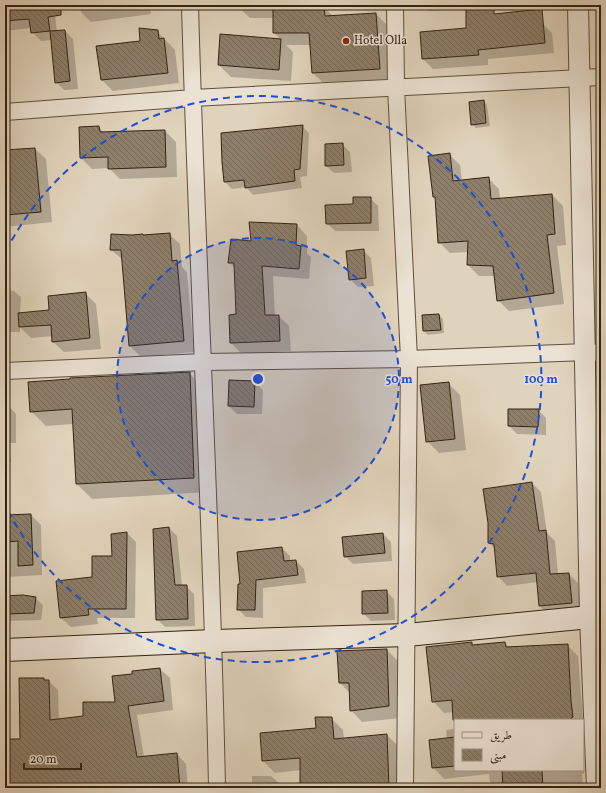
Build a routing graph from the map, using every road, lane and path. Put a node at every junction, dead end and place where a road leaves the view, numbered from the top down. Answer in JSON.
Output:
{"nodes":[{"id":1,"x":190,"y":5,"type":"edge"},
{"id":2,"x":395,"y":5,"type":"edge"},
{"id":3,"x":578,"y":5,"type":"edge"},
{"id":4,"x":601,"y":77,"type":"edge"},
{"id":5,"x":579,"y":78,"type":"junction"},
{"id":6,"x":396,"y":87,"type":"junction"},
{"id":7,"x":193,"y":98,"type":"junction"},
{"id":8,"x":5,"y":112,"type":"edge"},
{"id":9,"x":593,"y":353,"type":"edge"},
{"id":10,"x":409,"y":359,"type":"junction"},
{"id":11,"x":204,"y":362,"type":"junction"},
{"id":12,"x":5,"y":371,"type":"edge"},
{"id":13,"x":596,"y":615,"type":"edge"},
{"id":14,"x":407,"y":635,"type":"junction"},
{"id":15,"x":214,"y":641,"type":"junction"},
{"id":16,"x":5,"y":650,"type":"edge"},
{"id":17,"x":217,"y":788,"type":"edge"},
{"id":18,"x":406,"y":788,"type":"edge"},
{"id":19,"x":597,"y":788,"type":"edge"}],
"edges":[{"from":1,"to":7,"type":"street"},
{"from":2,"to":6,"type":"street"},
{"from":3,"to":5,"type":"street"},
{"from":4,"to":5,"type":"street"},
{"from":5,"to":6,"type":"street"},
{"from":5,"to":9,"type":"street"},
{"from":6,"to":7,"type":"street"},
{"from":6,"to":10,"type":"street"},
{"from":7,"to":8,"type":"street"},
{"from":7,"to":11,"type":"street"},
{"from":9,"to":10,"type":"street"},
{"from":9,"to":13,"type":"street"},
{"from":10,"to":11,"type":"street"},
{"from":10,"to":14,"type":"street"},
{"from":11,"to":12,"type":"street"},
{"from":11,"to":15,"type":"street"},
{"from":13,"to":14,"type":"main road"},
{"from":13,"to":19,"type":"street"},
{"from":14,"to":15,"type":"main road"},
{"from":14,"to":18,"type":"street"},
{"from":15,"to":16,"type":"main road"},
{"from":15,"to":17,"type":"street"}]}
